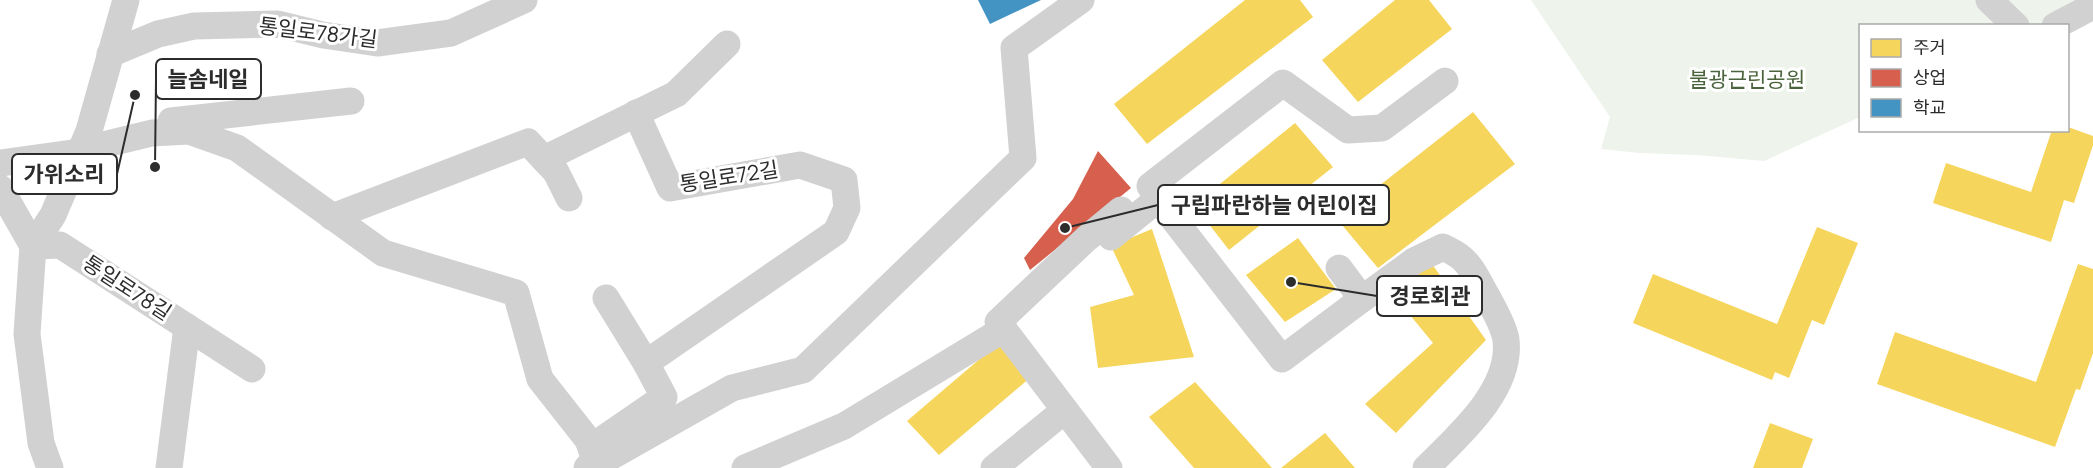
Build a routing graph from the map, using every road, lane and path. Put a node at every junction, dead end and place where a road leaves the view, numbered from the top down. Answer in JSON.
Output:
{"nodes":[{"id":1,"x":126,"y":0,"type":"edge"},
{"id":2,"x":524,"y":0,"type":"edge"},
{"id":3,"x":1081,"y":0,"type":"edge"},
{"id":4,"x":1989,"y":0,"type":"edge"},
{"id":5,"x":2093,"y":6,"type":"edge"},
{"id":6,"x":2014,"y":24,"type":"edge"},
{"id":7,"x":2059,"y":24,"type":"edge"},
{"id":8,"x":727,"y":44,"type":"dead end"},
{"id":9,"x":110,"y":54,"type":"junction"},
{"id":10,"x":1445,"y":81,"type":"dead end"},
{"id":11,"x":351,"y":100,"type":"dead end"},
{"id":12,"x":636,"y":113,"type":"junction"},
{"id":13,"x":84,"y":144,"type":"junction"},
{"id":14,"x":544,"y":159,"type":"junction"},
{"id":15,"x":0,"y":163,"type":"edge"},
{"id":16,"x":0,"y":188,"type":"edge"},
{"id":17,"x":569,"y":198,"type":"dead end"},
{"id":18,"x":1158,"y":199,"type":"junction"},
{"id":19,"x":1126,"y":206,"type":"dead end"},
{"id":20,"x":332,"y":217,"type":"junction"},
{"id":21,"x":1111,"y":237,"type":"dead end"},
{"id":22,"x":33,"y":246,"type":"junction"},
{"id":23,"x":1339,"y":268,"type":"dead end"},
{"id":24,"x":606,"y":298,"type":"dead end"},
{"id":25,"x":1362,"y":299,"type":"junction"},
{"id":26,"x":187,"y":327,"type":"junction"},
{"id":27,"x":1004,"y":329,"type":"junction"},
{"id":28,"x":646,"y":363,"type":"junction"},
{"id":29,"x":252,"y":369,"type":"dead end"},
{"id":30,"x":1065,"y":410,"type":"junction"},
{"id":31,"x":775,"y":462,"type":"edge"},
{"id":32,"x":594,"y":465,"type":"edge"},
{"id":33,"x":50,"y":468,"type":"edge"},
{"id":34,"x":169,"y":468,"type":"edge"},
{"id":35,"x":745,"y":468,"type":"edge"},
{"id":36,"x":994,"y":468,"type":"edge"},
{"id":37,"x":1110,"y":468,"type":"edge"},
{"id":38,"x":1426,"y":468,"type":"edge"}],
"edges":[{"from":1,"to":9,"type":"street"},
{"from":2,"to":9,"type":"street","name":"통일로78가길"},
{"from":3,"to":32,"type":"street"},
{"from":4,"to":6,"type":"street"},
{"from":5,"to":7,"type":"street"},
{"from":8,"to":12,"type":"street"},
{"from":9,"to":13,"type":"street"},
{"from":10,"to":18,"type":"street"},
{"from":11,"to":13,"type":"street"},
{"from":12,"to":14,"type":"street"},
{"from":12,"to":28,"type":"street","name":"통일로72길"},
{"from":13,"to":15,"type":"street"},
{"from":13,"to":20,"type":"street"},
{"from":13,"to":22,"type":"street"},
{"from":14,"to":17,"type":"street"},
{"from":14,"to":20,"type":"street"},
{"from":16,"to":22,"type":"street"},
{"from":18,"to":21,"type":"street"},
{"from":18,"to":25,"type":"street"},
{"from":19,"to":27,"type":"street"},
{"from":20,"to":32,"type":"street"},
{"from":22,"to":26,"type":"street","name":"통일로78길"},
{"from":22,"to":33,"type":"street"},
{"from":23,"to":25,"type":"street"},
{"from":24,"to":28,"type":"street"},
{"from":25,"to":38,"type":"street"},
{"from":26,"to":29,"type":"street"},
{"from":26,"to":34,"type":"street","name":"통일로78길"},
{"from":27,"to":30,"type":"street"},
{"from":27,"to":31,"type":"street"},
{"from":28,"to":32,"type":"street"},
{"from":30,"to":36,"type":"street"},
{"from":30,"to":37,"type":"street"},
{"from":31,"to":35,"type":"street"}]}
